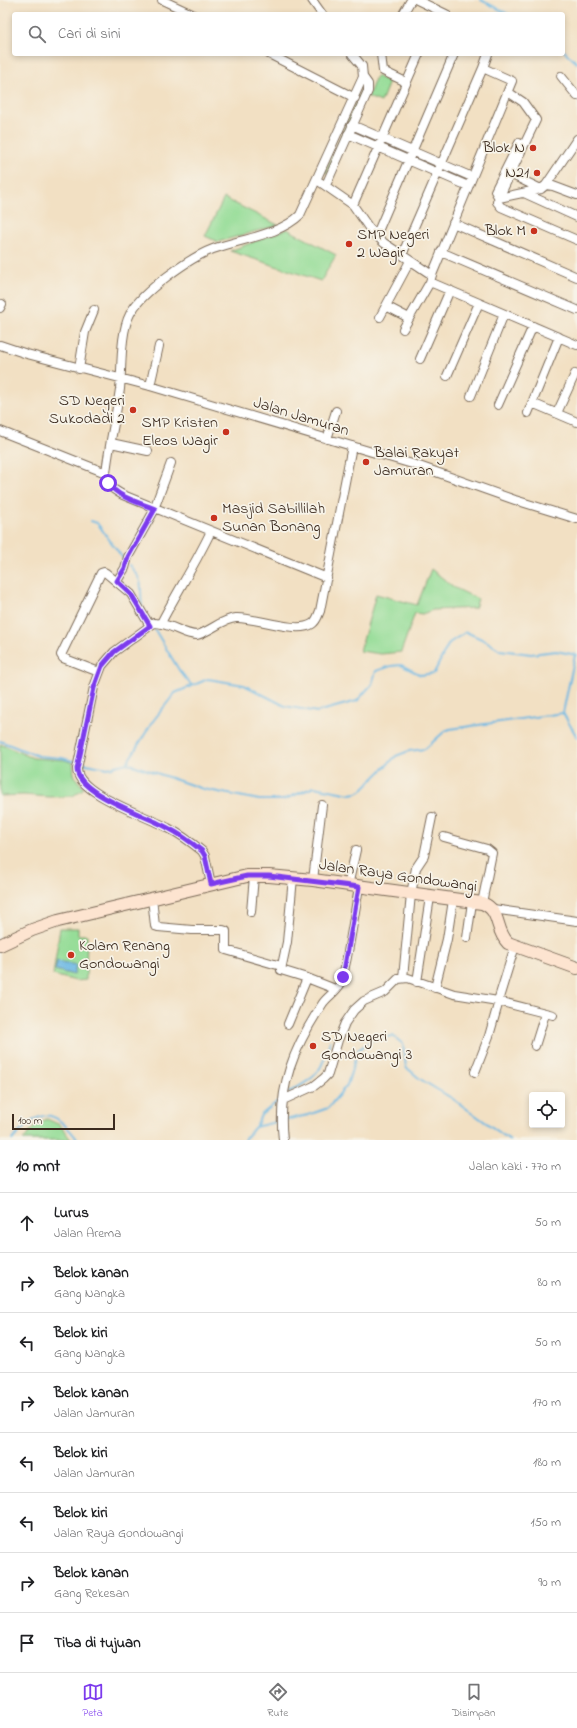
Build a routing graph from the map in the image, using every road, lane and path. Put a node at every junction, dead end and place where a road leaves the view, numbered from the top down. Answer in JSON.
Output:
{"nodes":[{"id":1,"x":162,"y":0,"type":"edge"},
{"id":2,"x":312,"y":0,"type":"edge"},
{"id":3,"x":411,"y":0,"type":"edge"},
{"id":4,"x":417,"y":0,"type":"edge"},
{"id":5,"x":188,"y":12,"type":"edge"},
{"id":6,"x":321,"y":12,"type":"edge"},
{"id":7,"x":404,"y":12,"type":"edge"},
{"id":8,"x":440,"y":12,"type":"edge"},
{"id":9,"x":273,"y":56,"type":"edge"},
{"id":10,"x":354,"y":56,"type":"edge"},
{"id":11,"x":381,"y":56,"type":"edge"},
{"id":12,"x":418,"y":56,"type":"edge"},
{"id":13,"x":453,"y":56,"type":"edge"},
{"id":14,"x":487,"y":56,"type":"edge"},
{"id":15,"x":482,"y":68,"type":"junction"},
{"id":16,"x":561,"y":76,"type":"dead end"},
{"id":17,"x":364,"y":77,"type":"junction"},
{"id":18,"x":406,"y":82,"type":"junction"},
{"id":19,"x":508,"y":92,"type":"junction"},
{"id":20,"x":577,"y":96,"type":"edge"},
{"id":21,"x":355,"y":98,"type":"junction"},
{"id":22,"x":533,"y":114,"type":"junction"},
{"id":23,"x":352,"y":126,"type":"junction"},
{"id":24,"x":348,"y":134,"type":"junction"},
{"id":25,"x":382,"y":138,"type":"junction"},
{"id":26,"x":577,"y":140,"type":"edge"},
{"id":27,"x":378,"y":147,"type":"junction"},
{"id":28,"x":413,"y":152,"type":"junction"},
{"id":29,"x":409,"y":161,"type":"junction"},
{"id":30,"x":441,"y":164,"type":"junction"},
{"id":31,"x":437,"y":172,"type":"junction"},
{"id":32,"x":510,"y":174,"type":"junction"},
{"id":33,"x":472,"y":177,"type":"junction"},
{"id":34,"x":317,"y":180,"type":"junction"},
{"id":35,"x":528,"y":183,"type":"junction"},
{"id":36,"x":326,"y":185,"type":"junction"},
{"id":37,"x":468,"y":186,"type":"junction"},
{"id":38,"x":544,"y":187,"type":"junction"},
{"id":39,"x":524,"y":192,"type":"junction"},
{"id":40,"x":577,"y":195,"type":"edge"},
{"id":41,"x":499,"y":198,"type":"junction"},
{"id":42,"x":353,"y":205,"type":"junction"},
{"id":43,"x":577,"y":217,"type":"edge"},
{"id":44,"x":453,"y":223,"type":"junction"},
{"id":45,"x":376,"y":236,"type":"junction"},
{"id":46,"x":577,"y":240,"type":"edge"},
{"id":47,"x":441,"y":252,"type":"junction"},
{"id":48,"x":402,"y":255,"type":"junction"},
{"id":49,"x":410,"y":261,"type":"junction"},
{"id":50,"x":577,"y":277,"type":"edge"},
{"id":51,"x":431,"y":278,"type":"junction"},
{"id":52,"x":450,"y":290,"type":"junction"},
{"id":53,"x":479,"y":303,"type":"junction"},
{"id":54,"x":386,"y":306,"type":"junction"},
{"id":55,"x":94,"y":310,"type":"dead end"},
{"id":56,"x":577,"y":310,"type":"edge"},
{"id":57,"x":504,"y":314,"type":"junction"},
{"id":58,"x":380,"y":317,"type":"dead end"},
{"id":59,"x":409,"y":318,"type":"junction"},
{"id":60,"x":532,"y":326,"type":"junction"},
{"id":61,"x":403,"y":329,"type":"dead end"},
{"id":62,"x":559,"y":337,"type":"junction"},
{"id":63,"x":0,"y":345,"type":"edge"},
{"id":64,"x":577,"y":345,"type":"edge"},
{"id":65,"x":159,"y":346,"type":"dead end"},
{"id":66,"x":420,"y":359,"type":"dead end"},
{"id":67,"x":79,"y":368,"type":"junction"},
{"id":68,"x":575,"y":374,"type":"dead end"},
{"id":69,"x":447,"y":376,"type":"dead end"},
{"id":70,"x":120,"y":378,"type":"junction"},
{"id":71,"x":150,"y":386,"type":"junction"},
{"id":72,"x":471,"y":396,"type":"dead end"},
{"id":73,"x":532,"y":403,"type":"junction"},
{"id":74,"x":498,"y":405,"type":"dead end"},
{"id":75,"x":336,"y":411,"type":"dead end"},
{"id":76,"x":528,"y":413,"type":"dead end"},
{"id":77,"x":557,"y":413,"type":"junction"},
{"id":78,"x":577,"y":422,"type":"edge"},
{"id":79,"x":0,"y":431,"type":"edge"},
{"id":80,"x":327,"y":439,"type":"junction"},
{"id":81,"x":111,"y":443,"type":"junction"},
{"id":82,"x":352,"y":446,"type":"junction"},
{"id":83,"x":148,"y":451,"type":"dead end"},
{"id":84,"x":171,"y":463,"type":"dead end"},
{"id":85,"x":106,"y":473,"type":"junction"},
{"id":86,"x":154,"y":509,"type":"junction"},
{"id":87,"x":577,"y":519,"type":"edge"},
{"id":88,"x":211,"y":531,"type":"junction"},
{"id":89,"x":327,"y":578,"type":"junction"},
{"id":90,"x":117,"y":581,"type":"junction"},
{"id":91,"x":161,"y":623,"type":"junction"},
{"id":92,"x":150,"y":626,"type":"junction"},
{"id":93,"x":99,"y":672,"type":"junction"},
{"id":94,"x":322,"y":805,"type":"dead end"},
{"id":95,"x":432,"y":816,"type":"dead end"},
{"id":96,"x":444,"y":837,"type":"dead end"},
{"id":97,"x":356,"y":850,"type":"dead end"},
{"id":98,"x":254,"y":876,"type":"junction"},
{"id":99,"x":293,"y":878,"type":"junction"},
{"id":100,"x":313,"y":880,"type":"junction"},
{"id":101,"x":211,"y":884,"type":"junction"},
{"id":102,"x":353,"y":886,"type":"junction"},
{"id":103,"x":411,"y":894,"type":"junction"},
{"id":104,"x":430,"y":896,"type":"junction"},
{"id":105,"x":152,"y":898,"type":"junction"},
{"id":106,"x":453,"y":900,"type":"junction"},
{"id":107,"x":477,"y":903,"type":"junction"},
{"id":108,"x":493,"y":909,"type":"junction"},
{"id":109,"x":251,"y":912,"type":"dead end"},
{"id":110,"x":577,"y":921,"type":"edge"},
{"id":111,"x":467,"y":938,"type":"dead end"},
{"id":112,"x":0,"y":945,"type":"edge"},
{"id":113,"x":515,"y":946,"type":"junction"},
{"id":114,"x":281,"y":966,"type":"junction"},
{"id":115,"x":577,"y":968,"type":"edge"},
{"id":116,"x":307,"y":978,"type":"junction"},
{"id":117,"x":403,"y":978,"type":"junction"},
{"id":118,"x":417,"y":982,"type":"junction"},
{"id":119,"x":435,"y":988,"type":"junction"},
{"id":120,"x":336,"y":989,"type":"junction"},
{"id":121,"x":498,"y":1001,"type":"junction"},
{"id":122,"x":288,"y":1024,"type":"dead end"},
{"id":123,"x":536,"y":1046,"type":"dead end"},
{"id":124,"x":474,"y":1072,"type":"dead end"},
{"id":125,"x":283,"y":1100,"type":"junction"},
{"id":126,"x":283,"y":1140,"type":"edge"}],
"edges":[{"from":1,"to":5,"type":"street"},
{"from":2,"to":6,"type":"street"},
{"from":3,"to":7,"type":"street"},
{"from":4,"to":8,"type":"street"},
{"from":9,"to":21,"type":"street"},
{"from":10,"to":17,"type":"street"},
{"from":11,"to":18,"type":"street"},
{"from":12,"to":18,"type":"street"},
{"from":13,"to":28,"type":"street"},
{"from":14,"to":15,"type":"street"},
{"from":15,"to":19,"type":"street"},
{"from":15,"to":30,"type":"street"},
{"from":16,"to":20,"type":"street"},
{"from":17,"to":21,"type":"street"},
{"from":17,"to":23,"type":"street"},
{"from":18,"to":25,"type":"street"},
{"from":19,"to":22,"type":"street"},
{"from":19,"to":33,"type":"street"},
{"from":21,"to":34,"type":"street"},
{"from":22,"to":32,"type":"street"},
{"from":22,"to":41,"type":"street"},
{"from":23,"to":24,"type":"street"},
{"from":23,"to":25,"type":"street"},
{"from":24,"to":27,"type":"street"},
{"from":24,"to":36,"type":"street"},
{"from":25,"to":27,"type":"street"},
{"from":25,"to":28,"type":"street"},
{"from":26,"to":38,"type":"street"},
{"from":27,"to":29,"type":"street"},
{"from":27,"to":42,"type":"street"},
{"from":28,"to":29,"type":"street"},
{"from":28,"to":30,"type":"street"},
{"from":29,"to":31,"type":"street"},
{"from":29,"to":45,"type":"street"},
{"from":30,"to":31,"type":"street"},
{"from":30,"to":33,"type":"street"},
{"from":31,"to":37,"type":"street"},
{"from":31,"to":48,"type":"street"},
{"from":32,"to":35,"type":"street"},
{"from":32,"to":41,"type":"street"},
{"from":33,"to":37,"type":"street"},
{"from":34,"to":36,"type":"street"},
{"from":34,"to":70,"type":"street"},
{"from":35,"to":38,"type":"street"},
{"from":35,"to":39,"type":"street"},
{"from":36,"to":42,"type":"street"},
{"from":37,"to":44,"type":"street"},
{"from":38,"to":39,"type":"street"},
{"from":38,"to":40,"type":"street"},
{"from":39,"to":41,"type":"street"},
{"from":39,"to":43,"type":"street"},
{"from":41,"to":46,"type":"street"},
{"from":42,"to":45,"type":"street"},
{"from":44,"to":47,"type":"street"},
{"from":44,"to":50,"type":"street"},
{"from":45,"to":48,"type":"street"},
{"from":47,"to":51,"type":"street"},
{"from":47,"to":56,"type":"street"},
{"from":48,"to":49,"type":"street"},
{"from":49,"to":51,"type":"street"},
{"from":49,"to":54,"type":"street"},
{"from":51,"to":52,"type":"street"},
{"from":51,"to":59,"type":"street"},
{"from":52,"to":53,"type":"street"},
{"from":52,"to":66,"type":"street"},
{"from":53,"to":57,"type":"street"},
{"from":53,"to":69,"type":"street"},
{"from":54,"to":58,"type":"street"},
{"from":54,"to":59,"type":"street"},
{"from":55,"to":67,"type":"street"},
{"from":57,"to":60,"type":"street"},
{"from":57,"to":72,"type":"street"},
{"from":59,"to":61,"type":"street"},
{"from":60,"to":62,"type":"street"},
{"from":60,"to":74,"type":"street"},
{"from":62,"to":64,"type":"street"},
{"from":62,"to":73,"type":"street"},
{"from":63,"to":67,"type":"street","name":"Jalan Jamuran"},
{"from":65,"to":71,"type":"street"},
{"from":67,"to":70,"type":"street","name":"Jalan Jamuran"},
{"from":68,"to":77,"type":"street"},
{"from":70,"to":71,"type":"street","name":"Jalan Jamuran"},
{"from":70,"to":81,"type":"street"},
{"from":71,"to":80,"type":"street","name":"Jalan Jamuran"},
{"from":73,"to":76,"type":"street"},
{"from":73,"to":77,"type":"street"},
{"from":75,"to":80,"type":"street"},
{"from":77,"to":78,"type":"street"},
{"from":79,"to":85,"type":"street"},
{"from":80,"to":82,"type":"street","name":"Jalan Jamuran"},
{"from":81,"to":83,"type":"street"},
{"from":81,"to":85,"type":"street"},
{"from":82,"to":87,"type":"street"},
{"from":82,"to":89,"type":"street","name":"Jalan Jamuran"},
{"from":84,"to":86,"type":"street"},
{"from":85,"to":86,"type":"street"},
{"from":86,"to":88,"type":"street"},
{"from":86,"to":90,"type":"street"},
{"from":88,"to":89,"type":"street"},
{"from":88,"to":91,"type":"street"},
{"from":89,"to":91,"type":"street","name":"Jalan Jamuran"},
{"from":90,"to":92,"type":"street"},
{"from":90,"to":93,"type":"street"},
{"from":91,"to":92,"type":"street"},
{"from":92,"to":93,"type":"street"},
{"from":93,"to":101,"type":"street"},
{"from":94,"to":100,"type":"street"},
{"from":95,"to":103,"type":"street"},
{"from":96,"to":107,"type":"street"},
{"from":97,"to":102,"type":"street"},
{"from":98,"to":99,"type":"street","name":"Jalan Raya Gondowangi"},
{"from":98,"to":101,"type":"street","name":"Jalan Raya Gondowangi"},
{"from":98,"to":109,"type":"street"},
{"from":99,"to":100,"type":"street","name":"Jalan Raya Gondowangi"},
{"from":99,"to":114,"type":"street"},
{"from":100,"to":102,"type":"street","name":"Jalan Raya Gondowangi"},
{"from":101,"to":105,"type":"street","name":"Jalan Raya Gondowangi"},
{"from":102,"to":103,"type":"street","name":"Jalan Raya Gondowangi"},
{"from":102,"to":120,"type":"street"},
{"from":103,"to":104,"type":"street","name":"Jalan Raya Gondowangi"},
{"from":103,"to":117,"type":"street"},
{"from":104,"to":106,"type":"street","name":"Jalan Raya Gondowangi"},
{"from":104,"to":118,"type":"street"},
{"from":105,"to":112,"type":"street","name":"Jalan Raya Gondowangi"},
{"from":105,"to":114,"type":"street"},
{"from":106,"to":107,"type":"street","name":"Jalan Raya Gondowangi"},
{"from":106,"to":119,"type":"street"},
{"from":107,"to":108,"type":"street","name":"Jalan Raya Gondowangi"},
{"from":107,"to":111,"type":"street"},
{"from":108,"to":110,"type":"street"},
{"from":108,"to":113,"type":"street","name":"Jalan Raya Gondowangi"},
{"from":113,"to":115,"type":"street","name":"Jalan Raya Gondowangi"},
{"from":113,"to":121,"type":"street"},
{"from":114,"to":116,"type":"street"},
{"from":116,"to":120,"type":"street"},
{"from":116,"to":122,"type":"street"},
{"from":117,"to":118,"type":"street"},
{"from":117,"to":125,"type":"street"},
{"from":118,"to":119,"type":"street"},
{"from":119,"to":121,"type":"street"},
{"from":120,"to":125,"type":"street"},
{"from":121,"to":123,"type":"street"},
{"from":121,"to":124,"type":"street"},
{"from":125,"to":126,"type":"street"}]}
